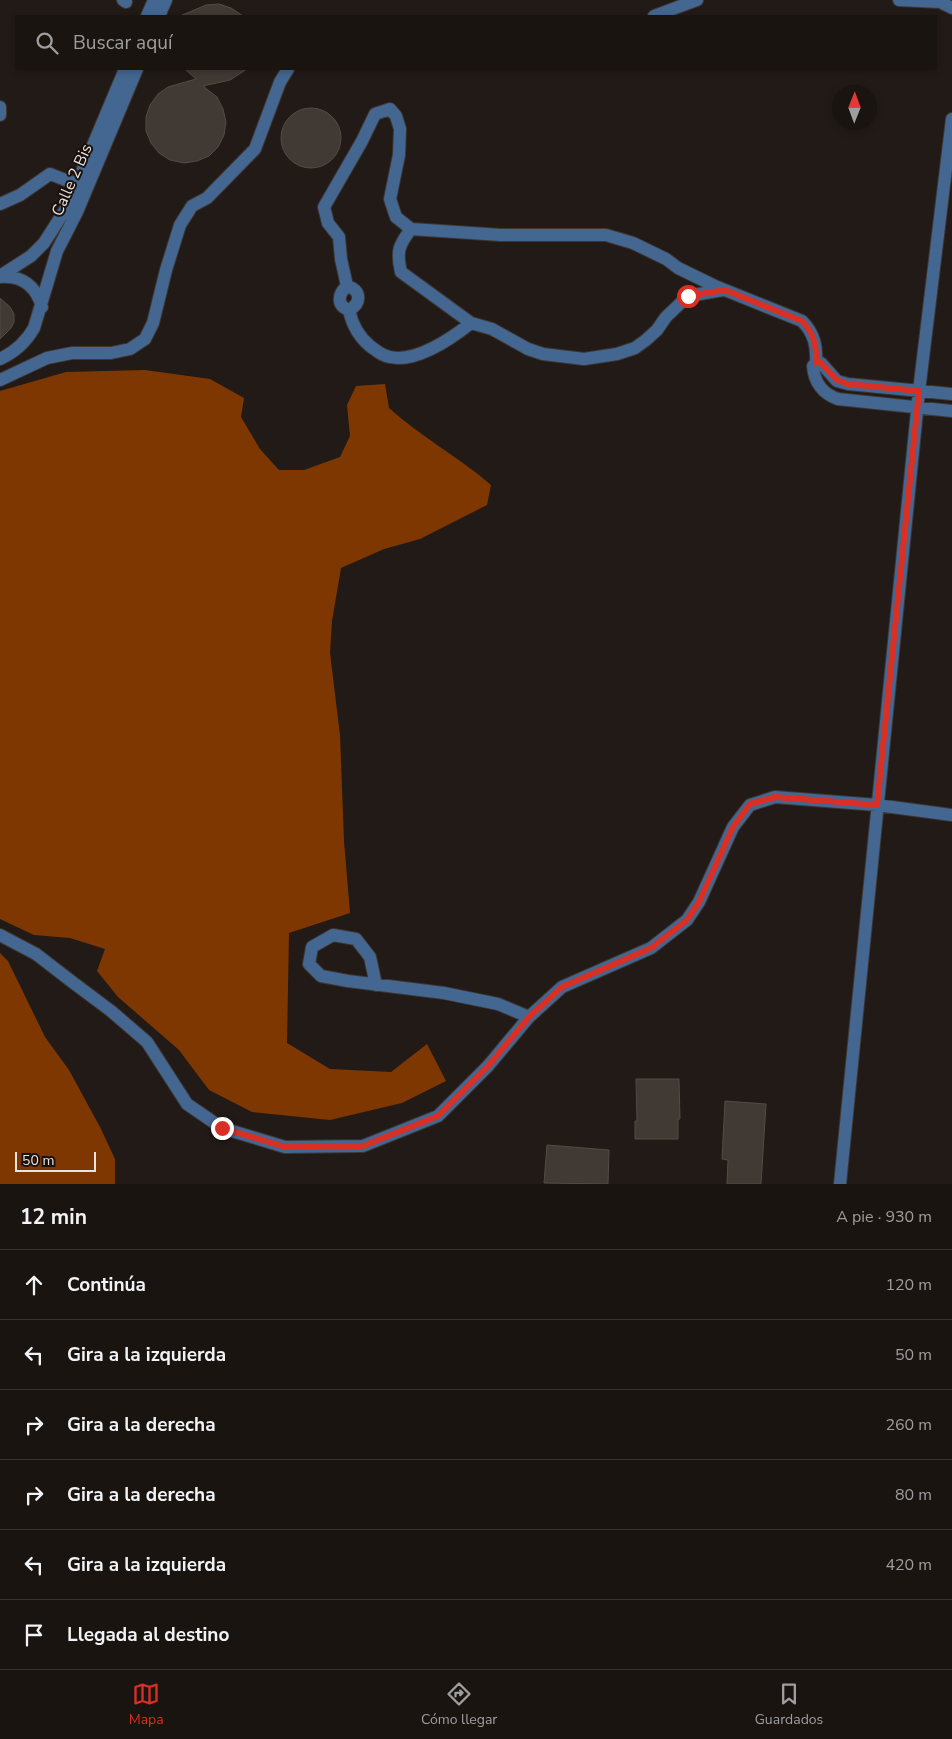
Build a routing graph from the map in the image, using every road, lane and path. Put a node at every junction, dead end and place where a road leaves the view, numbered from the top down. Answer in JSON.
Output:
{"nodes":[{"id":1,"x":154,"y":0,"type":"edge"},
{"id":2,"x":166,"y":0,"type":"edge"},
{"id":3,"x":698,"y":0,"type":"edge"},
{"id":4,"x":899,"y":0,"type":"edge"},
{"id":5,"x":952,"y":8,"type":"edge"},
{"id":6,"x":147,"y":15,"type":"edge"},
{"id":7,"x":159,"y":15,"type":"edge"},
{"id":8,"x":657,"y":15,"type":"edge"},
{"id":9,"x":125,"y":70,"type":"edge"},
{"id":10,"x":137,"y":70,"type":"edge"},
{"id":11,"x":287,"y":70,"type":"edge"},
{"id":12,"x":0,"y":107,"type":"edge"},
{"id":13,"x":0,"y":116,"type":"edge"},
{"id":14,"x":952,"y":120,"type":"edge"},
{"id":15,"x":76,"y":184,"type":"junction"},
{"id":16,"x":0,"y":204,"type":"edge"},
{"id":17,"x":411,"y":229,"type":"junction"},
{"id":18,"x":0,"y":276,"type":"edge"},
{"id":19,"x":725,"y":290,"type":"junction"},
{"id":20,"x":42,"y":307,"type":"junction"},
{"id":21,"x":471,"y":323,"type":"junction"},
{"id":22,"x":0,"y":360,"type":"edge"},
{"id":23,"x":816,"y":363,"type":"junction"},
{"id":24,"x":0,"y":380,"type":"edge"},
{"id":25,"x":919,"y":391,"type":"junction"},
{"id":26,"x":952,"y":394,"type":"edge"},
{"id":27,"x":918,"y":408,"type":"junction"},
{"id":28,"x":952,"y":411,"type":"edge"},
{"id":29,"x":877,"y":805,"type":"junction"},
{"id":30,"x":952,"y":815,"type":"edge"},
{"id":31,"x":0,"y":935,"type":"edge"},
{"id":32,"x":376,"y":985,"type":"junction"},
{"id":33,"x":529,"y":1017,"type":"junction"},
{"id":34,"x":840,"y":1184,"type":"edge"}],
"edges":[{"from":1,"to":6,"type":"street"},
{"from":2,"to":7,"type":"street"},
{"from":3,"to":8,"type":"street"},
{"from":4,"to":5,"type":"street"},
{"from":9,"to":15,"type":"street","name":"Calle 2 Bis"},
{"from":10,"to":20,"type":"street","name":"Calle 2 Bis"},
{"from":11,"to":24,"type":"street"},
{"from":12,"to":13,"type":"street"},
{"from":14,"to":25,"type":"street"},
{"from":15,"to":16,"type":"street"},
{"from":15,"to":18,"type":"street","name":"Calle 2 Bis"},
{"from":17,"to":19,"type":"street"},
{"from":17,"to":21,"type":"street"},
{"from":17,"to":21,"type":"street"},
{"from":18,"to":20,"type":"street"},
{"from":19,"to":21,"type":"street"},
{"from":19,"to":23,"type":"street"},
{"from":20,"to":22,"type":"street","name":"Calle 2 Bis"},
{"from":23,"to":25,"type":"street"},
{"from":23,"to":27,"type":"street"},
{"from":25,"to":26,"type":"street"},
{"from":25,"to":27,"type":"street"},
{"from":27,"to":28,"type":"street"},
{"from":27,"to":29,"type":"street"},
{"from":29,"to":30,"type":"street"},
{"from":29,"to":33,"type":"street"},
{"from":29,"to":34,"type":"street"},
{"from":31,"to":33,"type":"street"},
{"from":32,"to":32,"type":"street"},
{"from":32,"to":33,"type":"street"}]}
